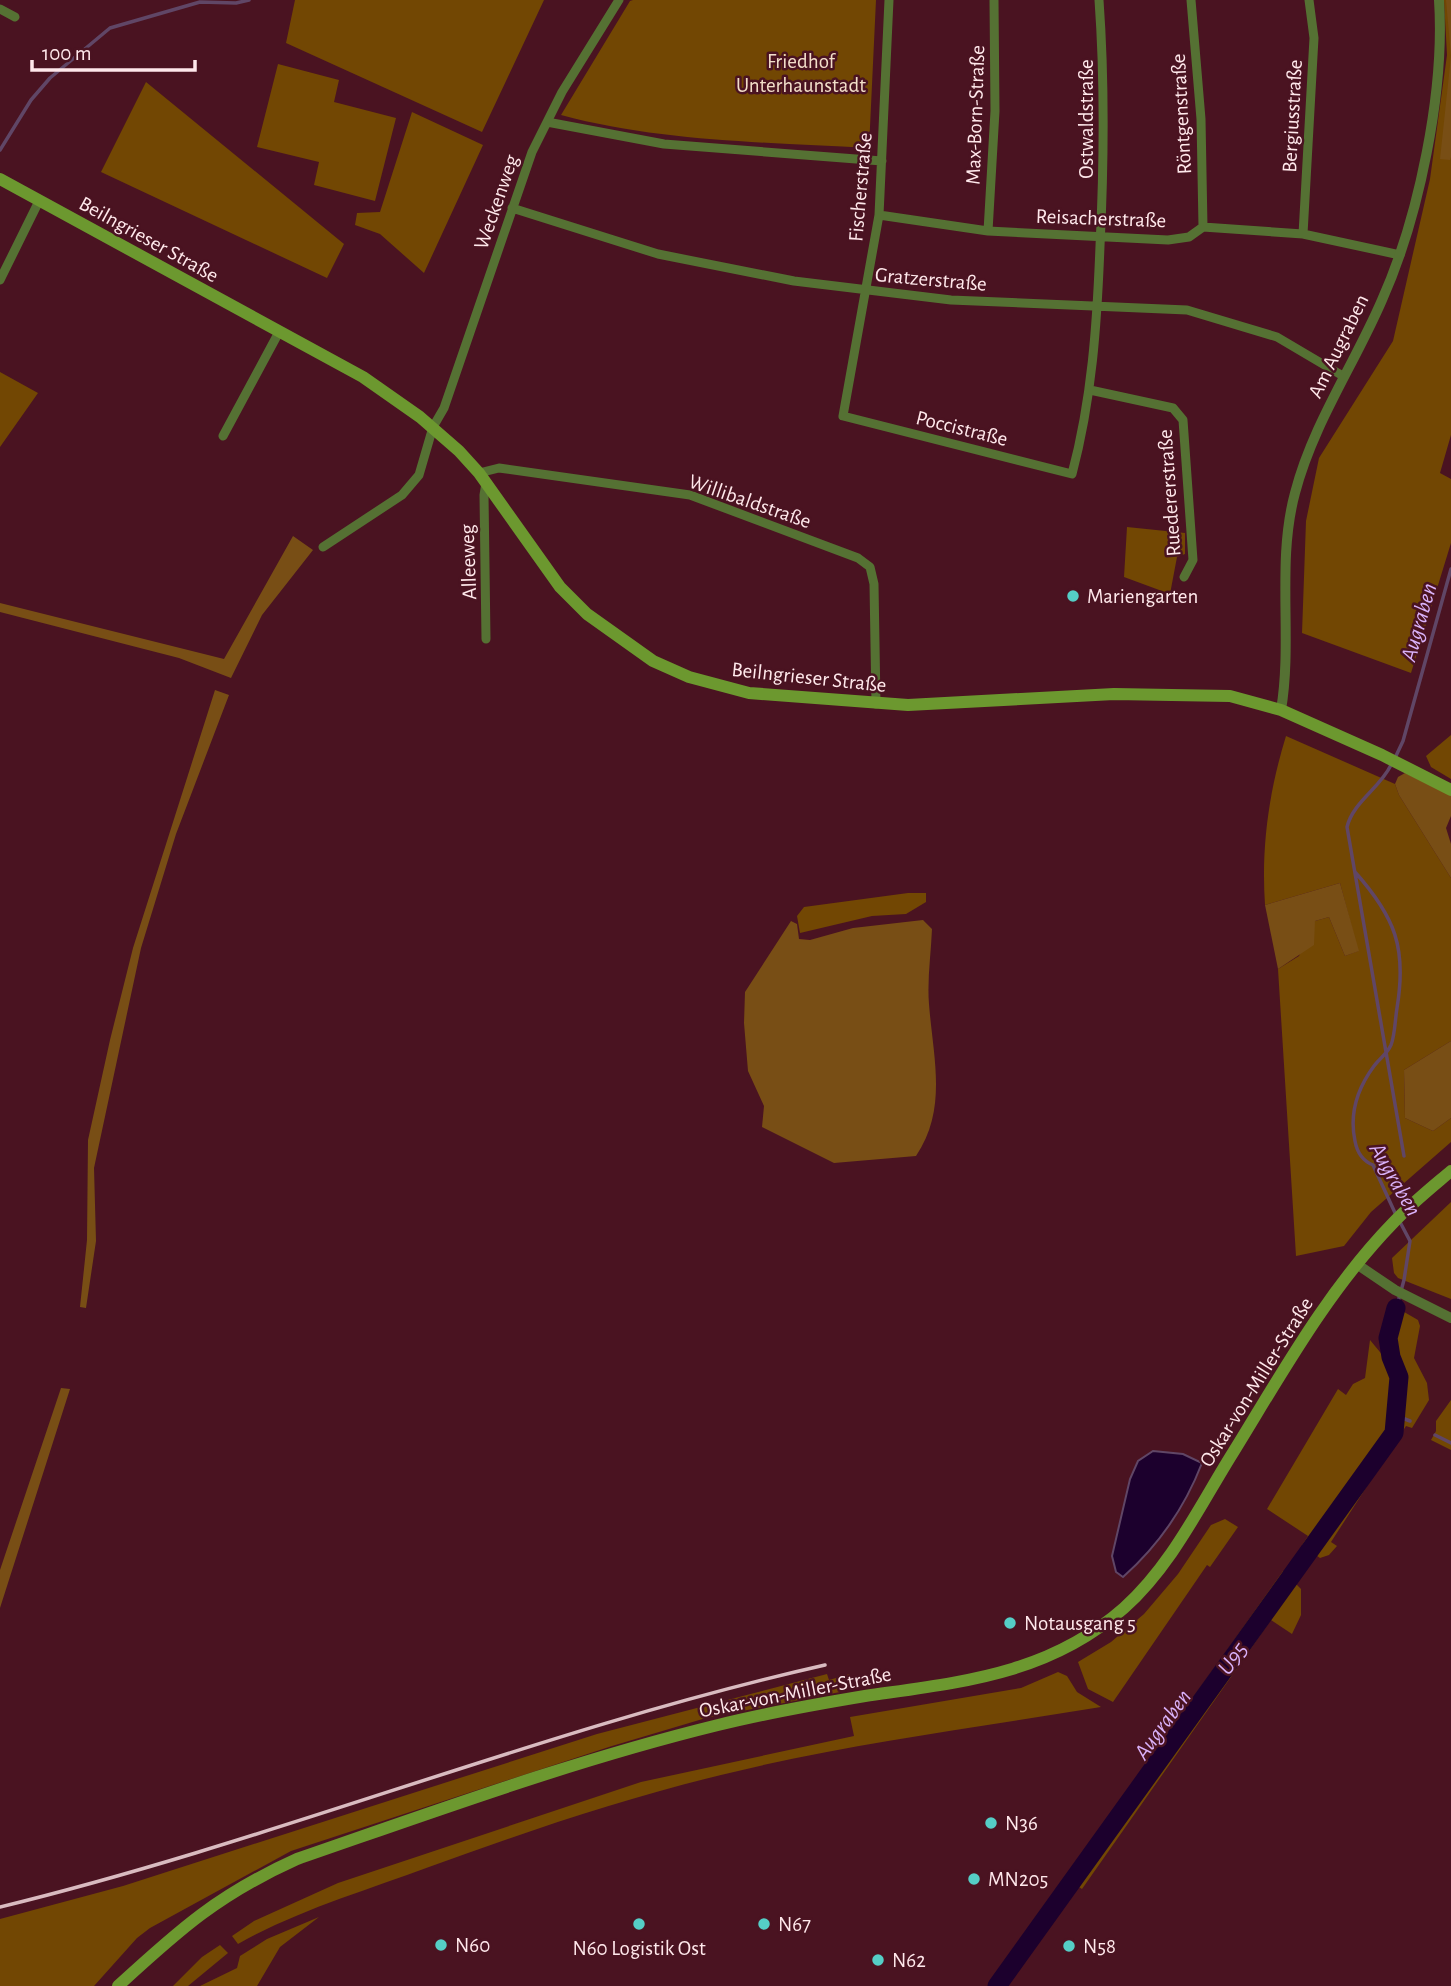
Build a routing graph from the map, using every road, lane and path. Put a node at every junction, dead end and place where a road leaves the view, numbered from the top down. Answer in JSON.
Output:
{"nodes":[{"id":1,"x":619,"y":0,"type":"edge"},
{"id":2,"x":888,"y":0,"type":"edge"},
{"id":3,"x":994,"y":0,"type":"edge"},
{"id":4,"x":1099,"y":0,"type":"edge"},
{"id":5,"x":1191,"y":0,"type":"edge"},
{"id":6,"x":1309,"y":0,"type":"edge"},
{"id":7,"x":1439,"y":0,"type":"edge"},
{"id":8,"x":0,"y":9,"type":"edge"},
{"id":9,"x":15,"y":17,"type":"dead end"},
{"id":10,"x":547,"y":122,"type":"junction"},
{"id":11,"x":882,"y":161,"type":"junction"},
{"id":12,"x":0,"y":179,"type":"edge"},
{"id":13,"x":39,"y":201,"type":"junction"},
{"id":14,"x":512,"y":208,"type":"junction"},
{"id":15,"x":879,"y":215,"type":"junction"},
{"id":16,"x":1203,"y":227,"type":"junction"},
{"id":17,"x":988,"y":230,"type":"junction"},
{"id":18,"x":1303,"y":233,"type":"junction"},
{"id":19,"x":1101,"y":237,"type":"junction"},
{"id":20,"x":1401,"y":255,"type":"junction"},
{"id":21,"x":0,"y":280,"type":"edge"},
{"id":22,"x":865,"y":290,"type":"junction"},
{"id":23,"x":1097,"y":307,"type":"junction"},
{"id":24,"x":279,"y":332,"type":"junction"},
{"id":25,"x":1343,"y":376,"type":"junction"},
{"id":26,"x":1090,"y":390,"type":"junction"},
{"id":27,"x":842,"y":416,"type":"joint"},
{"id":28,"x":433,"y":427,"type":"junction"},
{"id":29,"x":223,"y":436,"type":"dead end"},
{"id":30,"x":1072,"y":474,"type":"joint"},
{"id":31,"x":483,"y":478,"type":"junction"},
{"id":32,"x":323,"y":547,"type":"dead end"},
{"id":33,"x":1184,"y":577,"type":"dead end"},
{"id":34,"x":486,"y":639,"type":"dead end"},
{"id":35,"x":876,"y":704,"type":"junction"},
{"id":36,"x":1281,"y":710,"type":"junction"},
{"id":37,"x":1451,"y":790,"type":"edge"},
{"id":38,"x":1451,"y":1171,"type":"edge"},
{"id":39,"x":1358,"y":1265,"type":"junction"},
{"id":40,"x":1451,"y":1318,"type":"edge"},
{"id":41,"x":120,"y":1985,"type":"edge"}],
"edges":[{"from":1,"to":10,"type":"street","name":"Weckenweg"},
{"from":2,"to":11,"type":"street","name":"Fischerstraße"},
{"from":3,"to":17,"type":"street","name":"Max-Born-Straße"},
{"from":4,"to":19,"type":"street","name":"Ostwaldstraße"},
{"from":5,"to":16,"type":"street","name":"Röntgenstraße"},
{"from":6,"to":18,"type":"street","name":"Bergiusstraße"},
{"from":7,"to":20,"type":"street","name":"Am Augraben"},
{"from":8,"to":9,"type":"street"},
{"from":10,"to":11,"type":"street"},
{"from":10,"to":14,"type":"street","name":"Weckenweg"},
{"from":11,"to":15,"type":"street","name":"Fischerstraße"},
{"from":12,"to":13,"type":"main road","name":"Beilngrieser Straße"},
{"from":13,"to":21,"type":"street"},
{"from":13,"to":24,"type":"main road","name":"Beilngrieser Straße"},
{"from":14,"to":22,"type":"street","name":"Gratzerstraße"},
{"from":14,"to":28,"type":"street","name":"Weckenweg"},
{"from":15,"to":17,"type":"street","name":"Reisacherstraße"},
{"from":15,"to":22,"type":"street","name":"Fischerstraße"},
{"from":16,"to":18,"type":"street","name":"Reisacherstraße"},
{"from":16,"to":19,"type":"street","name":"Reisacherstraße"},
{"from":17,"to":19,"type":"street","name":"Reisacherstraße"},
{"from":18,"to":20,"type":"street","name":"Reisacherstraße"},
{"from":19,"to":23,"type":"street","name":"Ostwaldstraße"},
{"from":20,"to":25,"type":"street","name":"Am Augraben"},
{"from":22,"to":23,"type":"street","name":"Gratzerstraße"},
{"from":22,"to":27,"type":"street","name":"Fischerstraße"},
{"from":23,"to":25,"type":"street","name":"Gratzerstraße"},
{"from":23,"to":26,"type":"street","name":"Ostwaldstraße"},
{"from":24,"to":28,"type":"main road","name":"Beilngrieser Straße"},
{"from":24,"to":29,"type":"street"},
{"from":25,"to":36,"type":"street","name":"Am Augraben"},
{"from":26,"to":30,"type":"street","name":"Ostwaldstraße"},
{"from":26,"to":33,"type":"street","name":"Ruedererstraße"},
{"from":27,"to":30,"type":"street","name":"Poccistraße"},
{"from":28,"to":31,"type":"main road","name":"Beilngrieser Straße"},
{"from":28,"to":32,"type":"street","name":"Weckenweg"},
{"from":31,"to":34,"type":"street","name":"Alleeweg"},
{"from":31,"to":35,"type":"main road","name":"Beilngrieser Straße"},
{"from":31,"to":35,"type":"street","name":"Willibaldstraße"},
{"from":35,"to":36,"type":"main road","name":"Beilngrieser Straße"},
{"from":36,"to":37,"type":"main road","name":"Beilngrieser Straße"},
{"from":38,"to":39,"type":"main road","name":"Oskar-von-Miller-Straße"},
{"from":39,"to":40,"type":"street"},
{"from":39,"to":41,"type":"main road","name":"Oskar-von-Miller-Straße"}]}
